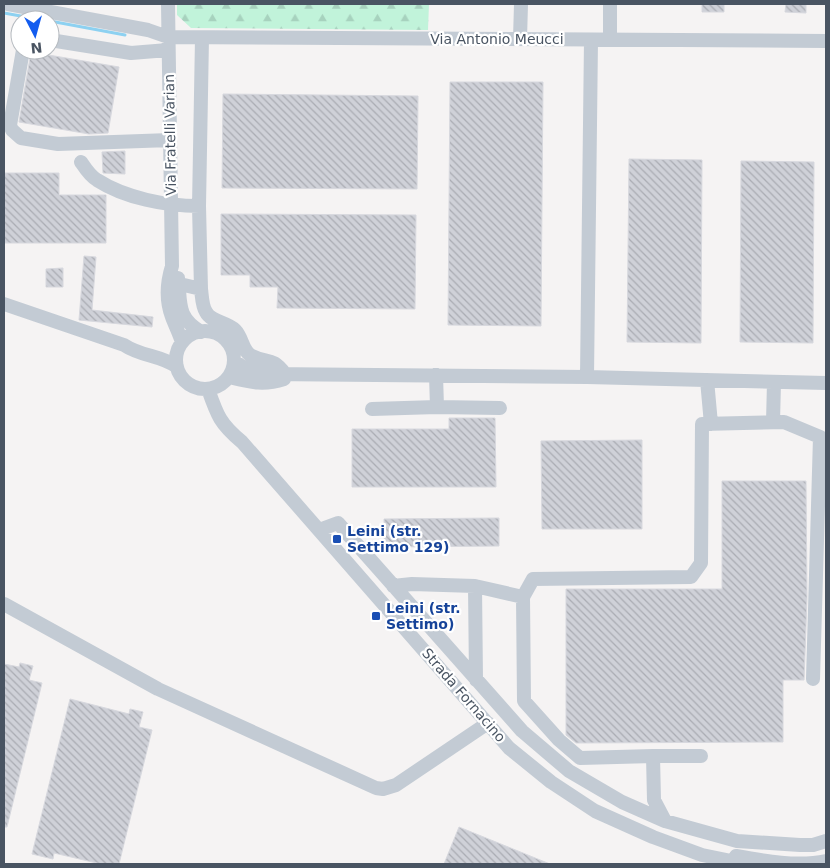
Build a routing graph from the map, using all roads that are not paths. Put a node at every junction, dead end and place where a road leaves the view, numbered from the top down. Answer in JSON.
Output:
{"nodes":[{"id":1,"x":8,"y":4,"type":"edge"},
{"id":2,"x":168,"y":4,"type":"edge"},
{"id":3,"x":521,"y":4,"type":"edge"},
{"id":4,"x":610,"y":4,"type":"edge"},
{"id":5,"x":202,"y":38,"type":"junction"},
{"id":6,"x":520,"y":40,"type":"junction"},
{"id":7,"x":591,"y":40,"type":"junction"},
{"id":8,"x":610,"y":40,"type":"junction"},
{"id":9,"x":826,"y":41,"type":"edge"},
{"id":10,"x":60,"y":42,"type":"edge"},
{"id":11,"x":168,"y":44,"type":"junction"},
{"id":12,"x":21,"y":60,"type":"edge"},
{"id":13,"x":170,"y":140,"type":"junction"},
{"id":14,"x":81,"y":162,"type":"dead end"},
{"id":15,"x":171,"y":206,"type":"junction"},
{"id":16,"x":199,"y":206,"type":"junction"},
{"id":17,"x":174,"y":286,"type":"junction"},
{"id":18,"x":201,"y":289,"type":"junction"},
{"id":19,"x":4,"y":304,"type":"edge"},
{"id":20,"x":201,"y":332,"type":"junction"},
{"id":21,"x":181,"y":344,"type":"junction"},
{"id":22,"x":124,"y":345,"type":"junction"},
{"id":23,"x":234,"y":360,"type":"junction"},
{"id":24,"x":177,"y":367,"type":"junction"},
{"id":25,"x":285,"y":374,"type":"junction"},
{"id":26,"x":299,"y":374,"type":"junction"},
{"id":27,"x":436,"y":375,"type":"junction"},
{"id":28,"x":587,"y":377,"type":"junction"},
{"id":29,"x":226,"y":380,"type":"junction"},
{"id":30,"x":707,"y":380,"type":"junction"},
{"id":31,"x":774,"y":382,"type":"junction"},
{"id":32,"x":826,"y":383,"type":"edge"},
{"id":33,"x":208,"y":389,"type":"junction"},
{"id":34,"x":437,"y":407,"type":"junction"},
{"id":35,"x":500,"y":408,"type":"dead end"},
{"id":36,"x":372,"y":409,"type":"dead end"},
{"id":37,"x":773,"y":422,"type":"junction"},
{"id":38,"x":711,"y":424,"type":"junction"},
{"id":39,"x":242,"y":442,"type":"junction"},
{"id":40,"x":319,"y":530,"type":"junction"},
{"id":41,"x":393,"y":586,"type":"junction"},
{"id":42,"x":475,"y":586,"type":"junction"},
{"id":43,"x":523,"y":597,"type":"junction"},
{"id":44,"x":4,"y":604,"type":"edge"},
{"id":45,"x":813,"y":679,"type":"dead end"},
{"id":46,"x":476,"y":680,"type":"junction"},
{"id":47,"x":543,"y":722,"type":"junction"},
{"id":48,"x":488,"y":723,"type":"junction"},
{"id":49,"x":532,"y":739,"type":"junction"},
{"id":50,"x":653,"y":756,"type":"junction"},
{"id":51,"x":701,"y":756,"type":"dead end"},
{"id":52,"x":665,"y":821,"type":"junction"},
{"id":53,"x":737,"y":840,"type":"junction"},
{"id":54,"x":826,"y":841,"type":"edge"},
{"id":55,"x":688,"y":849,"type":"junction"},
{"id":56,"x":715,"y":861,"type":"edge"},
{"id":57,"x":775,"y":861,"type":"junction"},
{"id":58,"x":826,"y":861,"type":"edge"},
{"id":59,"x":746,"y":864,"type":"edge"}],
"edges":[{"from":1,"to":11,"type":"street"},
{"from":2,"to":11,"type":"street","name":"Via Fratelli Varian"},
{"from":3,"to":6,"type":"street"},
{"from":4,"to":8,"type":"street"},
{"from":5,"to":6,"type":"street","name":"Via Antonio Meucci"},
{"from":5,"to":11,"type":"street","name":"Via Antonio Meucci"},
{"from":5,"to":16,"type":"street"},
{"from":6,"to":7,"type":"street","name":"Via Antonio Meucci"},
{"from":7,"to":8,"type":"street","name":"Via Antonio Meucci"},
{"from":7,"to":28,"type":"street"},
{"from":8,"to":9,"type":"street","name":"Via Antonio Meucci"},
{"from":10,"to":11,"type":"street"},
{"from":11,"to":13,"type":"street","name":"Via Fratelli Varian"},
{"from":12,"to":13,"type":"street"},
{"from":13,"to":15,"type":"street","name":"Via Fratelli Varian"},
{"from":14,"to":15,"type":"street"},
{"from":15,"to":16,"type":"street"},
{"from":15,"to":17,"type":"street","name":"Via Fratelli Varian"},
{"from":16,"to":18,"type":"street"},
{"from":17,"to":18,"type":"street"},
{"from":17,"to":20,"type":"street","name":"Via Fratelli Varian"},
{"from":17,"to":21,"type":"street","name":"Via Fratelli Varian"},
{"from":18,"to":25,"type":"street"},
{"from":19,"to":22,"type":"street"},
{"from":20,"to":21,"type":"street"},
{"from":20,"to":23,"type":"street"},
{"from":21,"to":22,"type":"street"},
{"from":21,"to":24,"type":"street"},
{"from":22,"to":24,"type":"street"},
{"from":23,"to":25,"type":"street"},
{"from":23,"to":29,"type":"street"},
{"from":24,"to":33,"type":"street"},
{"from":25,"to":26,"type":"street"},
{"from":26,"to":27,"type":"street"},
{"from":26,"to":29,"type":"street"},
{"from":27,"to":28,"type":"street"},
{"from":27,"to":34,"type":"street"},
{"from":28,"to":30,"type":"street"},
{"from":29,"to":33,"type":"street"},
{"from":29,"to":39,"type":"street","name":"Strada Fornacino"},
{"from":30,"to":31,"type":"street"},
{"from":30,"to":38,"type":"street"},
{"from":31,"to":32,"type":"street"},
{"from":31,"to":37,"type":"street"},
{"from":33,"to":39,"type":"street","name":"Strada Fornacino"},
{"from":34,"to":35,"type":"street"},
{"from":34,"to":36,"type":"street"},
{"from":37,"to":38,"type":"street"},
{"from":37,"to":45,"type":"street"},
{"from":38,"to":43,"type":"street"},
{"from":39,"to":40,"type":"street","name":"Strada Fornacino"},
{"from":40,"to":41,"type":"street"},
{"from":40,"to":48,"type":"street","name":"Strada Fornacino"},
{"from":41,"to":42,"type":"street"},
{"from":41,"to":46,"type":"street"},
{"from":42,"to":43,"type":"street"},
{"from":42,"to":46,"type":"street"},
{"from":43,"to":47,"type":"street"},
{"from":44,"to":48,"type":"street"},
{"from":46,"to":49,"type":"street"},
{"from":47,"to":49,"type":"street"},
{"from":47,"to":50,"type":"street"},
{"from":48,"to":55,"type":"street","name":"Strada Fornacino"},
{"from":49,"to":52,"type":"street"},
{"from":50,"to":51,"type":"street"},
{"from":50,"to":52,"type":"street"},
{"from":52,"to":53,"type":"street"},
{"from":53,"to":54,"type":"street"},
{"from":53,"to":57,"type":"street"},
{"from":55,"to":56,"type":"street","name":"Strada Fornacino"},
{"from":55,"to":57,"type":"street","name":"Strada Fornacino"},
{"from":56,"to":59,"type":"street","name":"Strada Fornacino"},
{"from":57,"to":58,"type":"street","name":"Strada Fornacino"}]}
